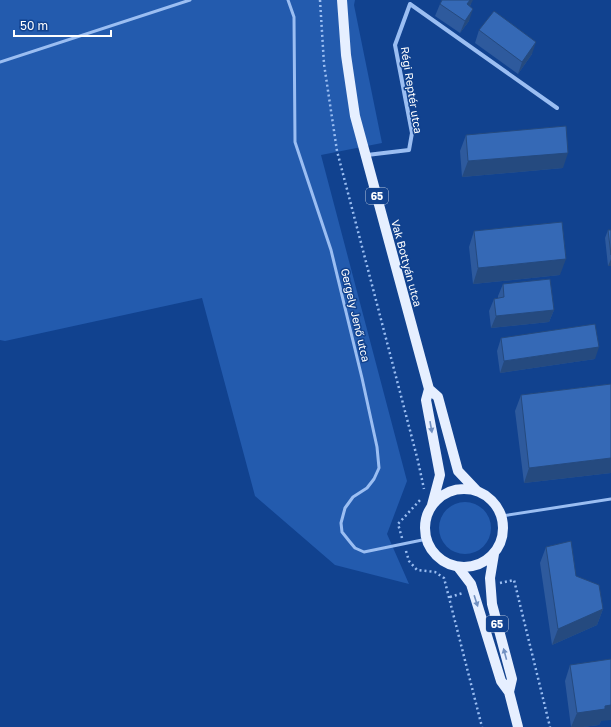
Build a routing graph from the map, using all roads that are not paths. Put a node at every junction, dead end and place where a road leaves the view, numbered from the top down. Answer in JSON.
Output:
{"nodes":[{"id":1,"x":190,"y":0,"type":"edge"},
{"id":2,"x":288,"y":0,"type":"edge"},
{"id":3,"x":342,"y":0,"type":"edge"},
{"id":4,"x":0,"y":62,"type":"edge"},
{"id":5,"x":557,"y":108,"type":"dead end"},
{"id":6,"x":366,"y":156,"type":"junction"},
{"id":7,"x":429,"y":389,"type":"junction"},
{"id":8,"x":477,"y":491,"type":"junction"},
{"id":9,"x":611,"y":499,"type":"edge"},
{"id":10,"x":432,"y":505,"type":"junction"},
{"id":11,"x":502,"y":516,"type":"junction"},
{"id":12,"x":427,"y":539,"type":"junction"},
{"id":13,"x":494,"y":554,"type":"junction"},
{"id":14,"x":458,"y":567,"type":"junction"},
{"id":15,"x":509,"y":692,"type":"junction"},
{"id":16,"x":518,"y":727,"type":"edge"}],
"edges":[{"from":1,"to":4,"type":"lane"},
{"from":2,"to":12,"type":"lane","name":"Gergely Jenő utca"},
{"from":3,"to":6,"type":"main road","name":"Vak Bottyán utca","number":"65"},
{"from":5,"to":6,"type":"street","name":"Régi Reptér utca"},
{"from":6,"to":7,"type":"main road","name":"Vak Bottyán utca","number":"65"},
{"from":7,"to":8,"type":"main road","name":"Vak Bottyán utca","number":"65"},
{"from":7,"to":10,"type":"main road","name":"Vak Bottyán utca","number":"65","one_way":true},
{"from":8,"to":10,"type":"main road"},
{"from":8,"to":11,"type":"main road","number":"65"},
{"from":9,"to":11,"type":"lane"},
{"from":10,"to":12,"type":"main road","number":"65"},
{"from":11,"to":13,"type":"main road","number":"65"},
{"from":12,"to":14,"type":"main road","number":"65"},
{"from":13,"to":14,"type":"main road"},
{"from":15,"to":13,"type":"main road","number":"65","one_way":true},
{"from":14,"to":15,"type":"main road","number":"65","one_way":true},
{"from":15,"to":16,"type":"main road","number":"65"}]}
